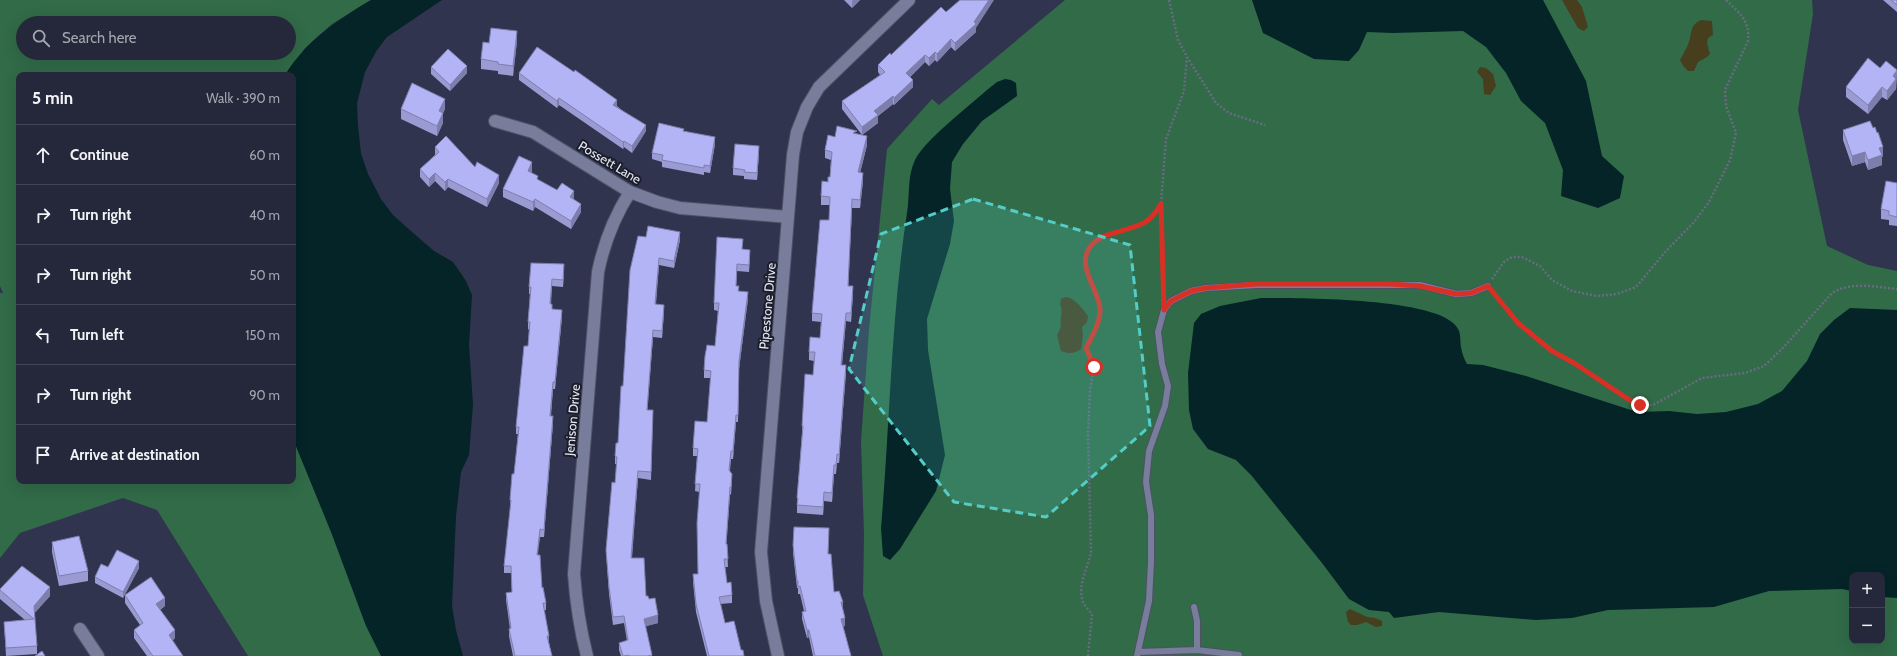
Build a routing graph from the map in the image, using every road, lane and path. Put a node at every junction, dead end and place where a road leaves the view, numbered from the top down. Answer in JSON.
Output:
{"nodes":[{"id":1,"x":909,"y":0,"type":"edge"},
{"id":2,"x":1169,"y":0,"type":"edge"},
{"id":3,"x":1726,"y":0,"type":"edge"},
{"id":4,"x":1186,"y":57,"type":"junction"},
{"id":5,"x":495,"y":120,"type":"dead end"},
{"id":6,"x":1266,"y":125,"type":"dead end"},
{"id":7,"x":630,"y":192,"type":"junction"},
{"id":8,"x":1161,"y":204,"type":"junction"},
{"id":9,"x":788,"y":217,"type":"junction"},
{"id":10,"x":1488,"y":286,"type":"junction"},
{"id":11,"x":1897,"y":289,"type":"edge"},
{"id":12,"x":1164,"y":310,"type":"junction"},
{"id":13,"x":1194,"y":607,"type":"dead end"},
{"id":14,"x":80,"y":629,"type":"dead end"},
{"id":15,"x":1197,"y":650,"type":"junction"},
{"id":16,"x":1137,"y":654,"type":"edge"},
{"id":17,"x":1239,"y":655,"type":"dead end"},
{"id":18,"x":98,"y":656,"type":"edge"},
{"id":19,"x":587,"y":656,"type":"edge"},
{"id":20,"x":778,"y":656,"type":"edge"},
{"id":21,"x":1088,"y":656,"type":"edge"}],
"edges":[{"from":1,"to":9,"type":"street","name":"Pipestone Drive"},
{"from":2,"to":4,"type":"path"},
{"from":3,"to":10,"type":"path"},
{"from":4,"to":6,"type":"path"},
{"from":4,"to":8,"type":"path"},
{"from":5,"to":7,"type":"street","name":"Possett Lane"},
{"from":7,"to":9,"type":"street","name":"Possett Lane"},
{"from":7,"to":19,"type":"street","name":"Jenison Drive"},
{"from":8,"to":12,"type":"path"},
{"from":8,"to":21,"type":"path"},
{"from":9,"to":20,"type":"street","name":"Pipestone Drive"},
{"from":10,"to":11,"type":"path"},
{"from":10,"to":12,"type":"lane"},
{"from":12,"to":16,"type":"lane"},
{"from":13,"to":15,"type":"lane"},
{"from":14,"to":18,"type":"street"},
{"from":15,"to":16,"type":"lane"},
{"from":15,"to":17,"type":"lane"}]}
